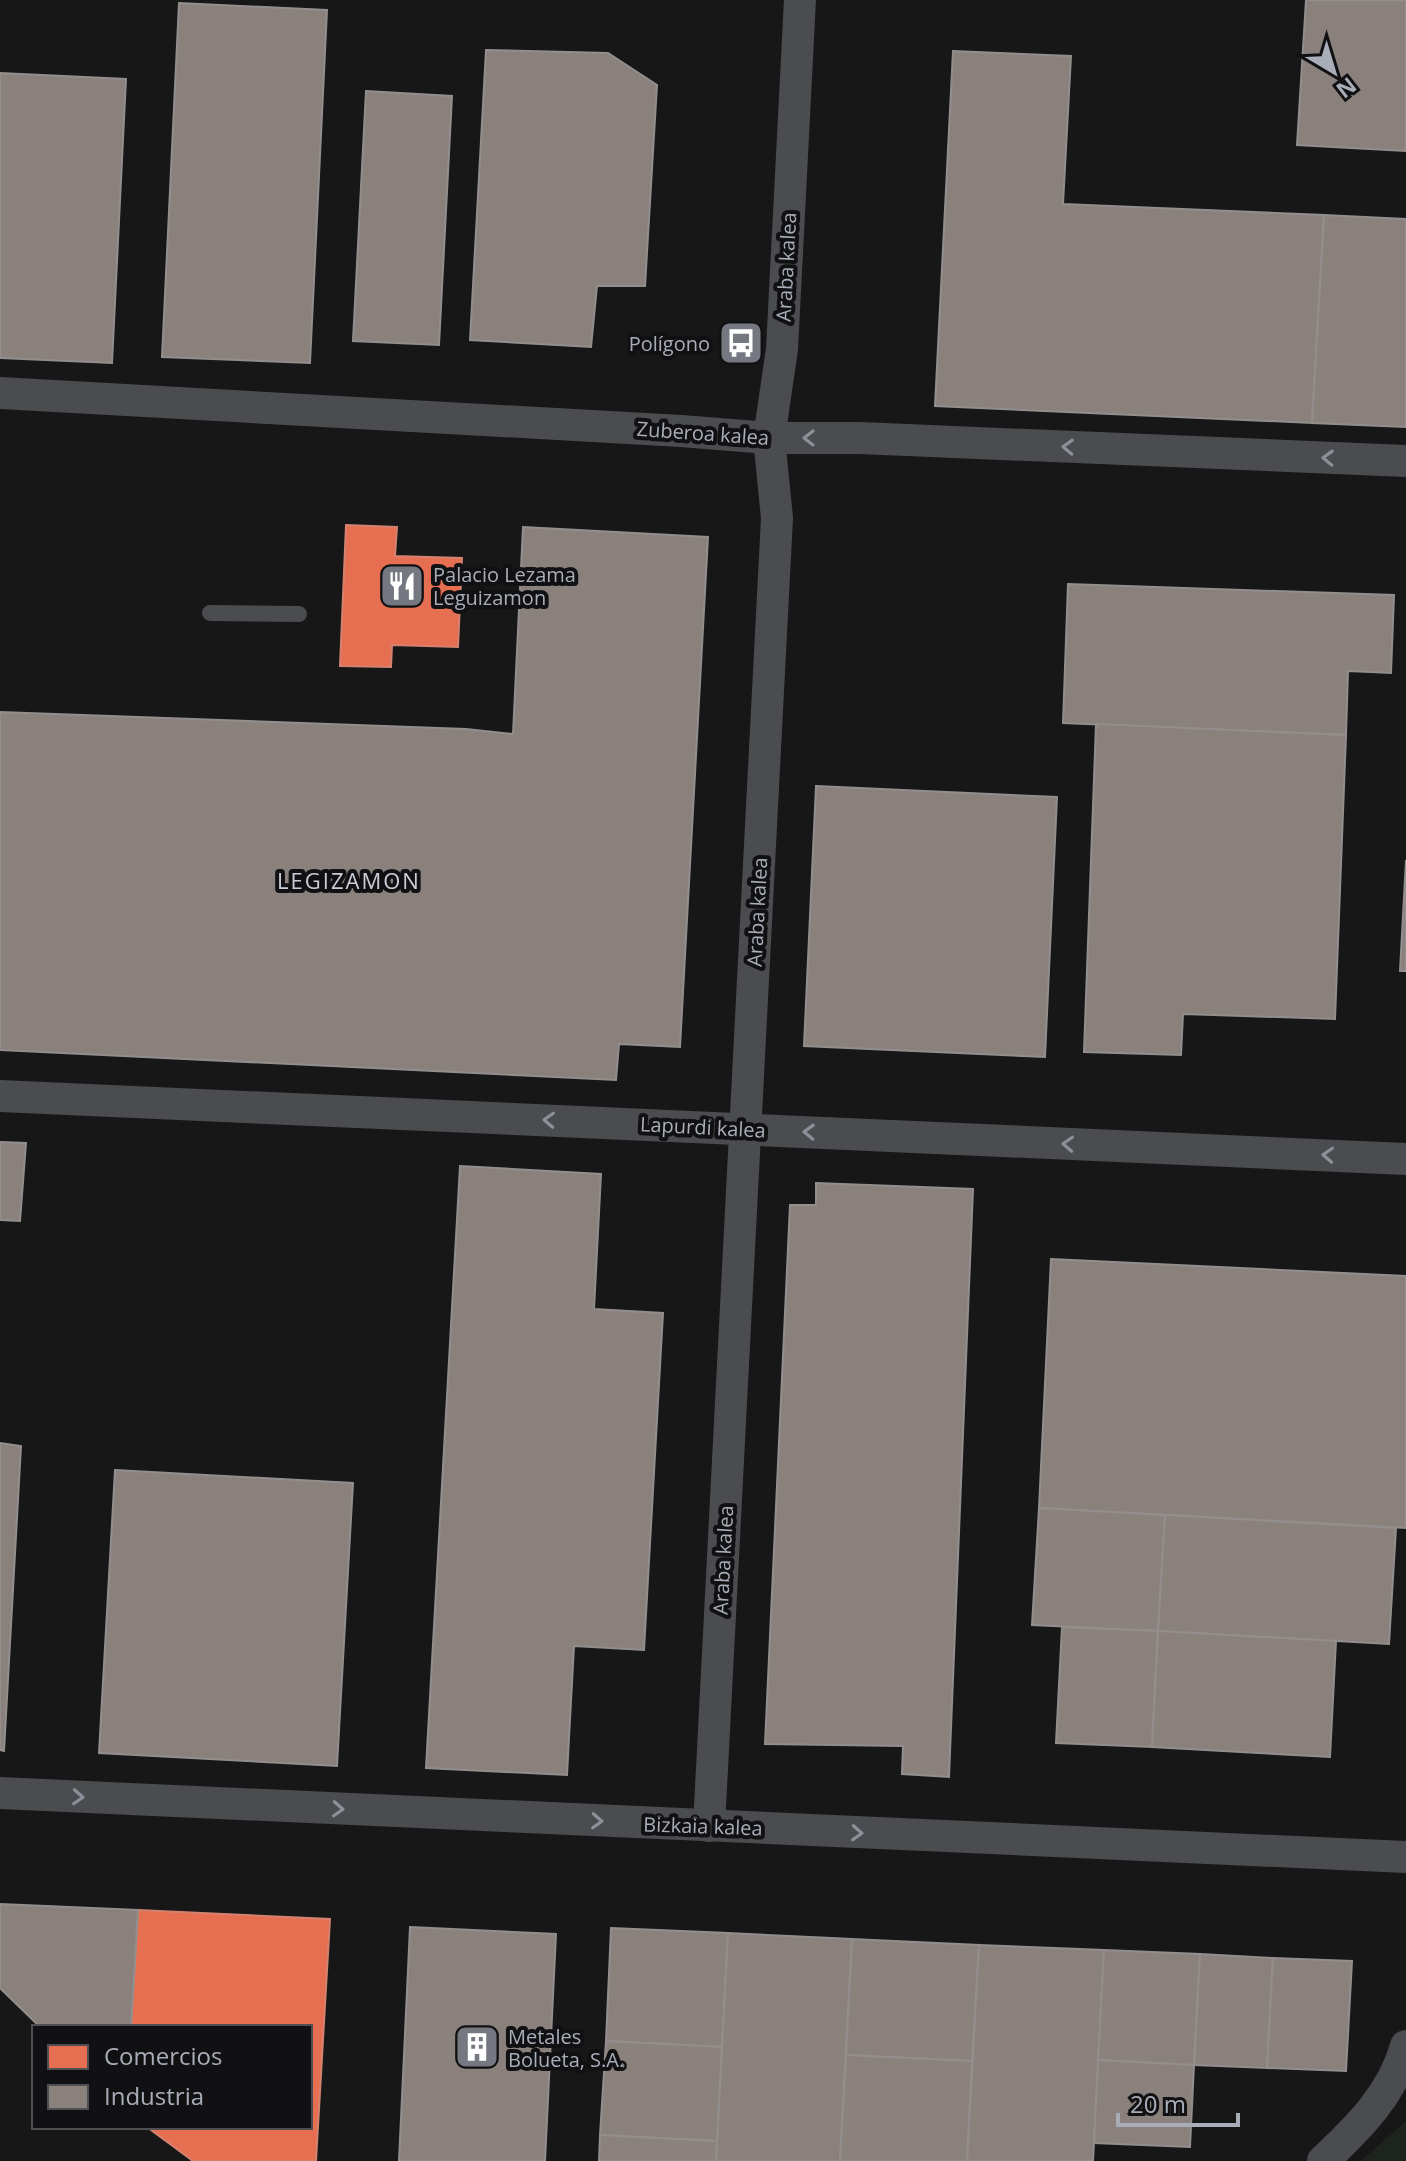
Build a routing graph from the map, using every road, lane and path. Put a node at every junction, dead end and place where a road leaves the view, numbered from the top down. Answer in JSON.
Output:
{"nodes":[{"id":1,"x":800,"y":0,"type":"edge"},
{"id":2,"x":0,"y":393,"type":"edge"},
{"id":3,"x":769,"y":438,"type":"junction"},
{"id":4,"x":1406,"y":461,"type":"edge"},
{"id":5,"x":210,"y":613,"type":"dead end"},
{"id":6,"x":299,"y":614,"type":"dead end"},
{"id":7,"x":0,"y":1096,"type":"edge"},
{"id":8,"x":746,"y":1129,"type":"junction"},
{"id":9,"x":1406,"y":1159,"type":"edge"},
{"id":10,"x":0,"y":1793,"type":"edge"},
{"id":11,"x":709,"y":1826,"type":"junction"},
{"id":12,"x":1406,"y":1857,"type":"edge"},
{"id":13,"x":1406,"y":2046,"type":"edge"},
{"id":14,"x":1323,"y":2161,"type":"edge"}],
"edges":[{"from":1,"to":3,"type":"street","name":"Araba kalea"},
{"from":2,"to":3,"type":"street","name":"Zuberoa kalea"},
{"from":4,"to":3,"type":"street","name":"Zuberoa kalea","one_way":true},
{"from":3,"to":8,"type":"street","name":"Araba kalea"},
{"from":5,"to":6,"type":"lane"},
{"from":8,"to":7,"type":"street","name":"Lapurdi kalea","one_way":true},
{"from":9,"to":8,"type":"street","name":"Lapurdi kalea","one_way":true},
{"from":8,"to":11,"type":"street","name":"Araba kalea"},
{"from":10,"to":11,"type":"street","name":"Bizkaia kalea","one_way":true},
{"from":11,"to":12,"type":"street","name":"Bizkaia kalea","one_way":true},
{"from":13,"to":14,"type":"street"}]}
